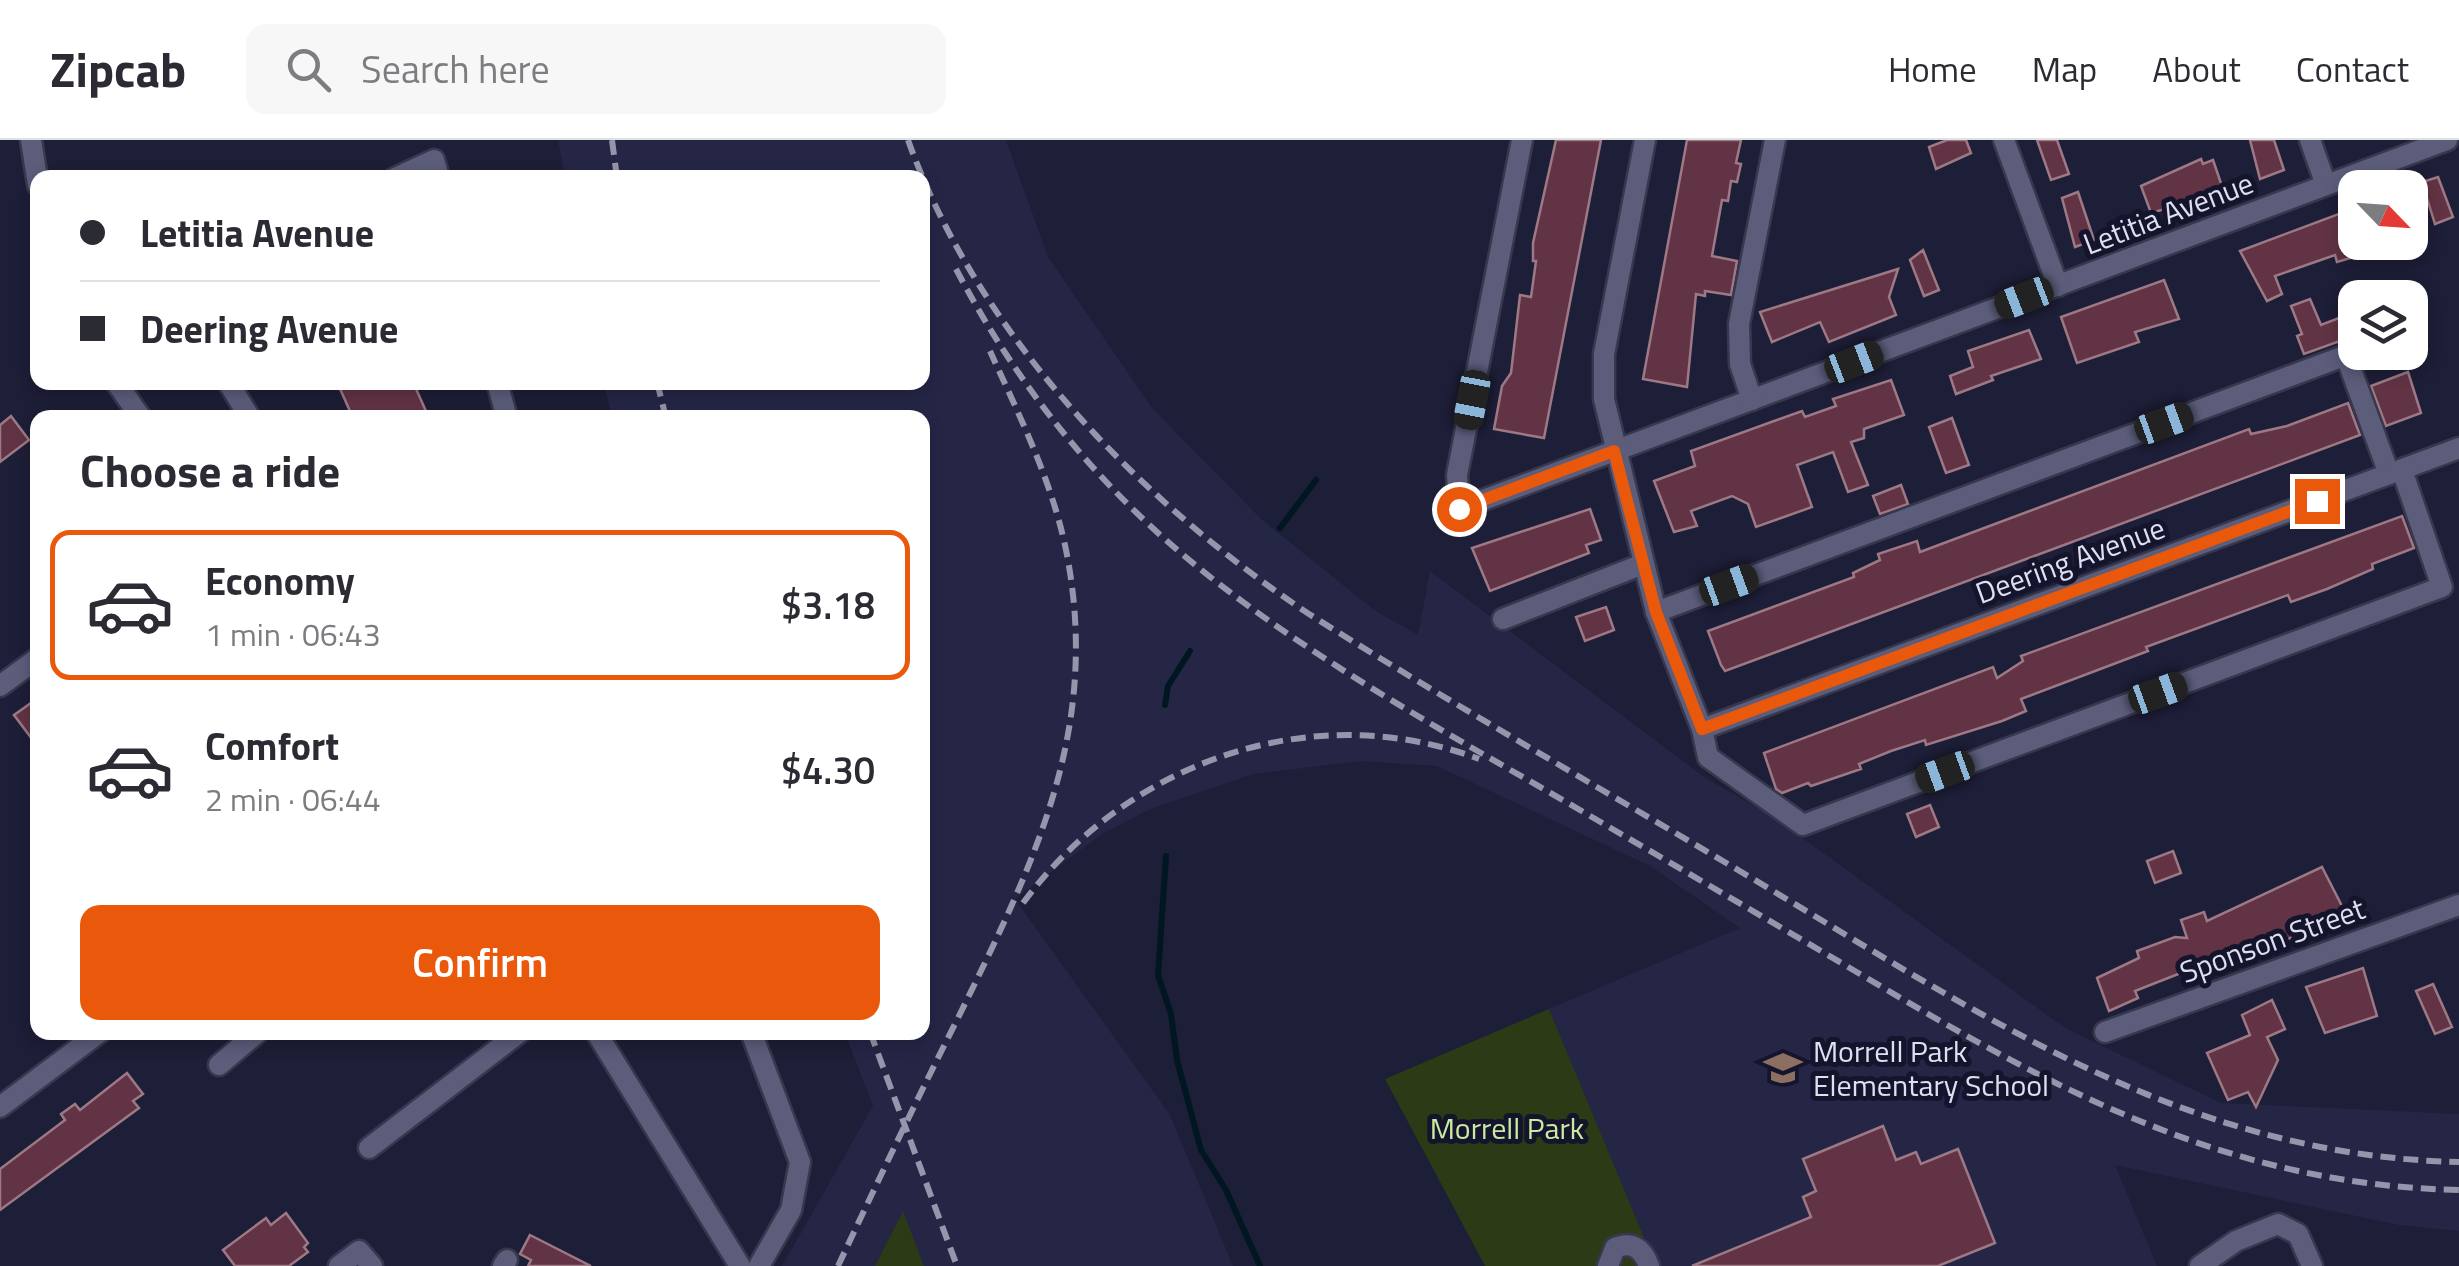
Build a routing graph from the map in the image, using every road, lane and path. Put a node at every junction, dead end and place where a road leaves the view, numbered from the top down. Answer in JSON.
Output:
{"nodes":[{"id":1,"x":31,"y":140,"type":"edge"},
{"id":2,"x":1522,"y":140,"type":"edge"},
{"id":3,"x":1645,"y":140,"type":"edge"},
{"id":4,"x":1774,"y":140,"type":"edge"},
{"id":5,"x":2004,"y":140,"type":"edge"},
{"id":6,"x":2310,"y":140,"type":"edge"},
{"id":7,"x":2447,"y":140,"type":"edge"},
{"id":8,"x":36,"y":170,"type":"edge"},
{"id":9,"x":413,"y":170,"type":"edge"},
{"id":10,"x":436,"y":170,"type":"edge"},
{"id":11,"x":2326,"y":185,"type":"junction"},
{"id":12,"x":2058,"y":286,"type":"junction"},
{"id":13,"x":2338,"y":358,"type":"edge"},
{"id":14,"x":2356,"y":370,"type":"edge"},
{"id":15,"x":1752,"y":400,"type":"junction"},
{"id":16,"x":2459,"y":448,"type":"edge"},
{"id":17,"x":1614,"y":451,"type":"junction"},
{"id":18,"x":2396,"y":472,"type":"junction"},
{"id":19,"x":1644,"y":564,"type":"junction"},
{"id":20,"x":1656,"y":612,"type":"junction"},
{"id":21,"x":1503,"y":619,"type":"dead end"},
{"id":22,"x":30,"y":664,"type":"edge"},
{"id":23,"x":0,"y":686,"type":"edge"},
{"id":24,"x":1702,"y":729,"type":"junction"},
{"id":25,"x":2459,"y":905,"type":"edge"},
{"id":26,"x":2105,"y":1032,"type":"dead end"},
{"id":27,"x":89,"y":1040,"type":"edge"},
{"id":28,"x":249,"y":1040,"type":"edge"},
{"id":29,"x":510,"y":1040,"type":"edge"},
{"id":30,"x":601,"y":1040,"type":"edge"},
{"id":31,"x":754,"y":1040,"type":"edge"},
{"id":32,"x":219,"y":1065,"type":"dead end"},
{"id":33,"x":0,"y":1108,"type":"edge"},
{"id":34,"x":369,"y":1148,"type":"dead end"},
{"id":35,"x":366,"y":1258,"type":"edge"},
{"id":36,"x":339,"y":1266,"type":"edge"},
{"id":37,"x":740,"y":1266,"type":"edge"},
{"id":38,"x":759,"y":1266,"type":"edge"},
{"id":39,"x":1608,"y":1266,"type":"edge"},
{"id":40,"x":1649,"y":1266,"type":"edge"},
{"id":41,"x":2200,"y":1266,"type":"edge"},
{"id":42,"x":2312,"y":1266,"type":"edge"}],
"edges":[{"from":1,"to":8,"type":"street"},
{"from":2,"to":17,"type":"street","name":"Letitia Avenue"},
{"from":3,"to":17,"type":"street"},
{"from":4,"to":15,"type":"street"},
{"from":5,"to":12,"type":"street"},
{"from":6,"to":11,"type":"street"},
{"from":7,"to":11,"type":"street","name":"Letitia Avenue"},
{"from":9,"to":10,"type":"street"},
{"from":11,"to":12,"type":"street","name":"Letitia Avenue"},
{"from":12,"to":15,"type":"street","name":"Letitia Avenue"},
{"from":13,"to":20,"type":"street"},
{"from":14,"to":18,"type":"street"},
{"from":15,"to":17,"type":"street","name":"Letitia Avenue"},
{"from":16,"to":18,"type":"street","name":"Deering Avenue"},
{"from":17,"to":19,"type":"street"},
{"from":18,"to":24,"type":"street","name":"Deering Avenue"},
{"from":18,"to":24,"type":"street"},
{"from":19,"to":20,"type":"street"},
{"from":19,"to":21,"type":"street"},
{"from":20,"to":24,"type":"street"},
{"from":22,"to":23,"type":"street"},
{"from":25,"to":26,"type":"street","name":"Sponson Street"},
{"from":27,"to":33,"type":"street"},
{"from":28,"to":32,"type":"street"},
{"from":29,"to":34,"type":"street"},
{"from":30,"to":37,"type":"street"},
{"from":31,"to":38,"type":"street"},
{"from":35,"to":36,"type":"street"},
{"from":39,"to":40,"type":"street"},
{"from":41,"to":42,"type":"street"}]}
